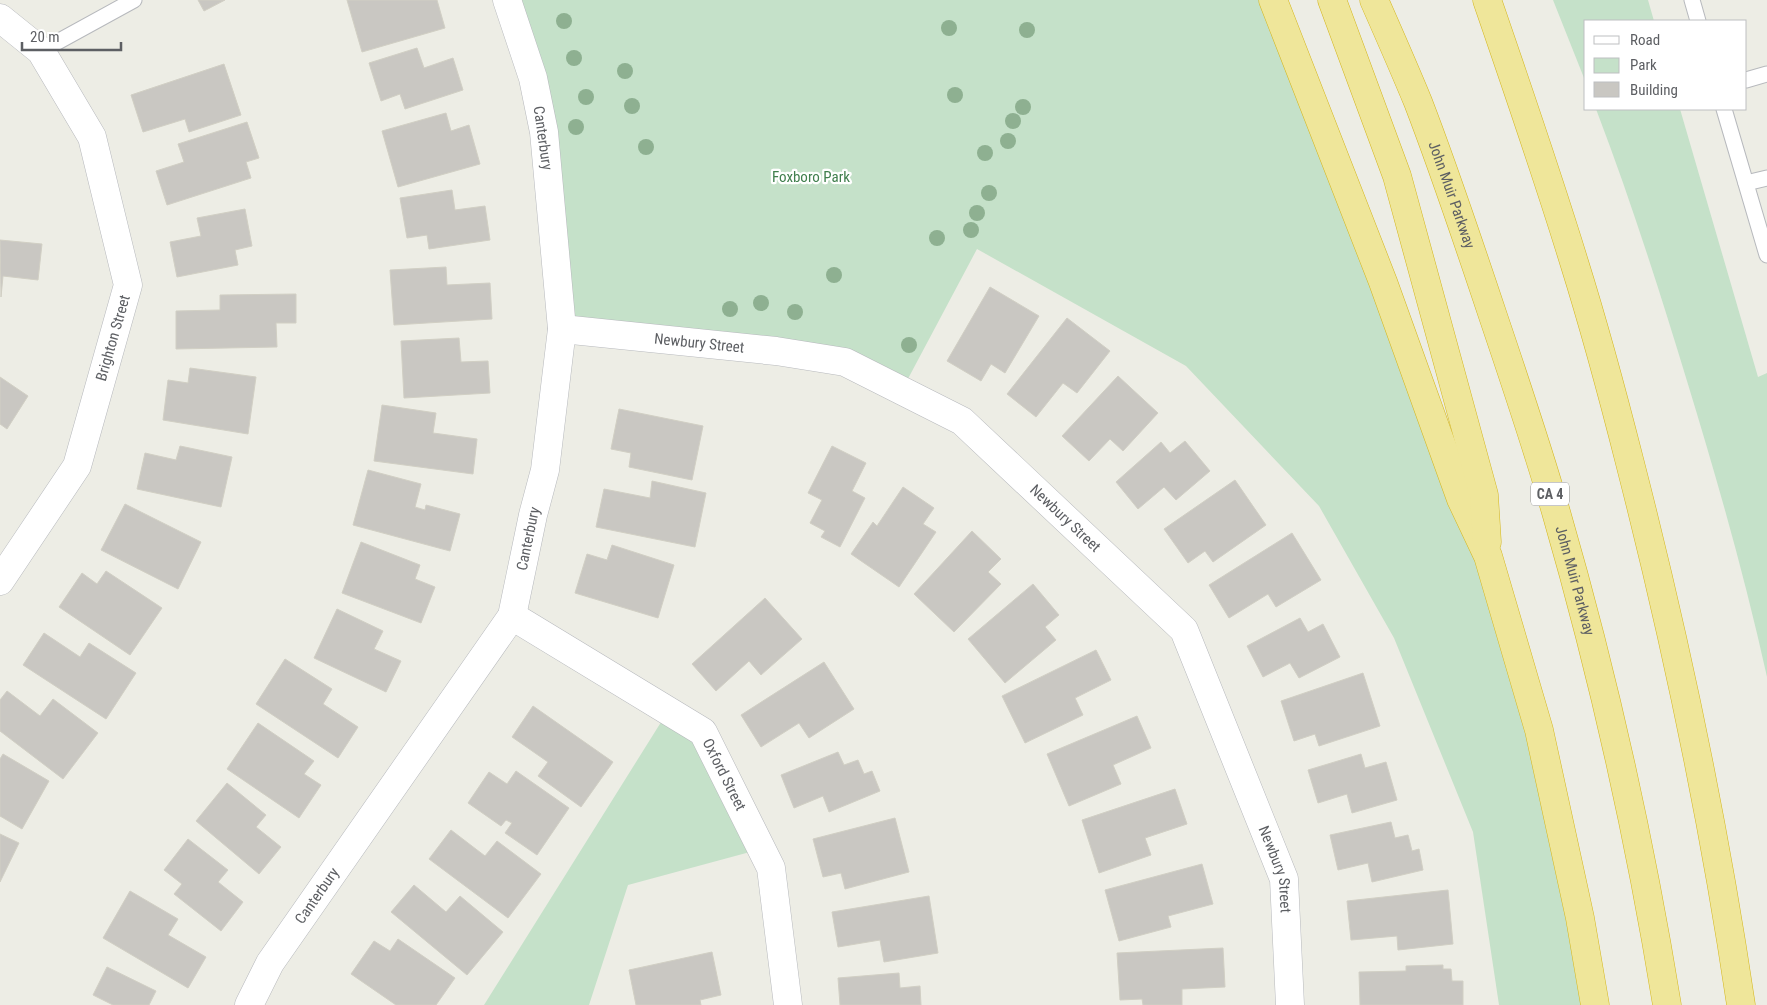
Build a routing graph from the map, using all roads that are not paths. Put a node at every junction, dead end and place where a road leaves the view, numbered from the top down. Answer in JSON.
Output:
{"nodes":[{"id":1,"x":134,"y":0,"type":"edge"},
{"id":2,"x":507,"y":0,"type":"edge"},
{"id":3,"x":1273,"y":0,"type":"edge"},
{"id":4,"x":1332,"y":0,"type":"edge"},
{"id":5,"x":1374,"y":0,"type":"edge"},
{"id":6,"x":1487,"y":0,"type":"edge"},
{"id":7,"x":1692,"y":0,"type":"edge"},
{"id":8,"x":0,"y":18,"type":"edge"},
{"id":9,"x":1698,"y":20,"type":"edge"},
{"id":10,"x":41,"y":51,"type":"junction"},
{"id":11,"x":1767,"y":74,"type":"edge"},
{"id":12,"x":1747,"y":80,"type":"edge"},
{"id":13,"x":1724,"y":110,"type":"edge"},
{"id":14,"x":1767,"y":178,"type":"edge"},
{"id":15,"x":1746,"y":183,"type":"junction"},
{"id":16,"x":1767,"y":255,"type":"edge"},
{"id":17,"x":562,"y":329,"type":"junction"},
{"id":18,"x":1488,"y":556,"type":"junction"},
{"id":19,"x":0,"y":581,"type":"edge"},
{"id":20,"x":512,"y":616,"type":"junction"},
{"id":21,"x":249,"y":1005,"type":"edge"},
{"id":22,"x":788,"y":1005,"type":"edge"},
{"id":23,"x":1290,"y":1005,"type":"edge"},
{"id":24,"x":1595,"y":1005,"type":"edge"},
{"id":25,"x":1667,"y":1005,"type":"edge"},
{"id":26,"x":1741,"y":1005,"type":"edge"}],
"edges":[{"from":1,"to":10,"type":"lane"},
{"from":2,"to":17,"type":"street","name":"Canterbury"},
{"from":3,"to":18,"type":"highway"},
{"from":4,"to":18,"type":"highway"},
{"from":5,"to":25,"type":"highway","name":"John Muir Parkway","number":"CA 4"},
{"from":6,"to":26,"type":"highway"},
{"from":7,"to":9,"type":"lane"},
{"from":8,"to":10,"type":"street","name":"Brighton Street"},
{"from":10,"to":19,"type":"street","name":"Brighton Street"},
{"from":11,"to":12,"type":"lane"},
{"from":13,"to":15,"type":"lane"},
{"from":14,"to":15,"type":"lane"},
{"from":15,"to":16,"type":"lane"},
{"from":17,"to":20,"type":"street","name":"Canterbury"},
{"from":17,"to":23,"type":"street","name":"Newbury Street"},
{"from":18,"to":24,"type":"highway"},
{"from":20,"to":21,"type":"street","name":"Canterbury"},
{"from":20,"to":22,"type":"street","name":"Oxford Street"}]}
